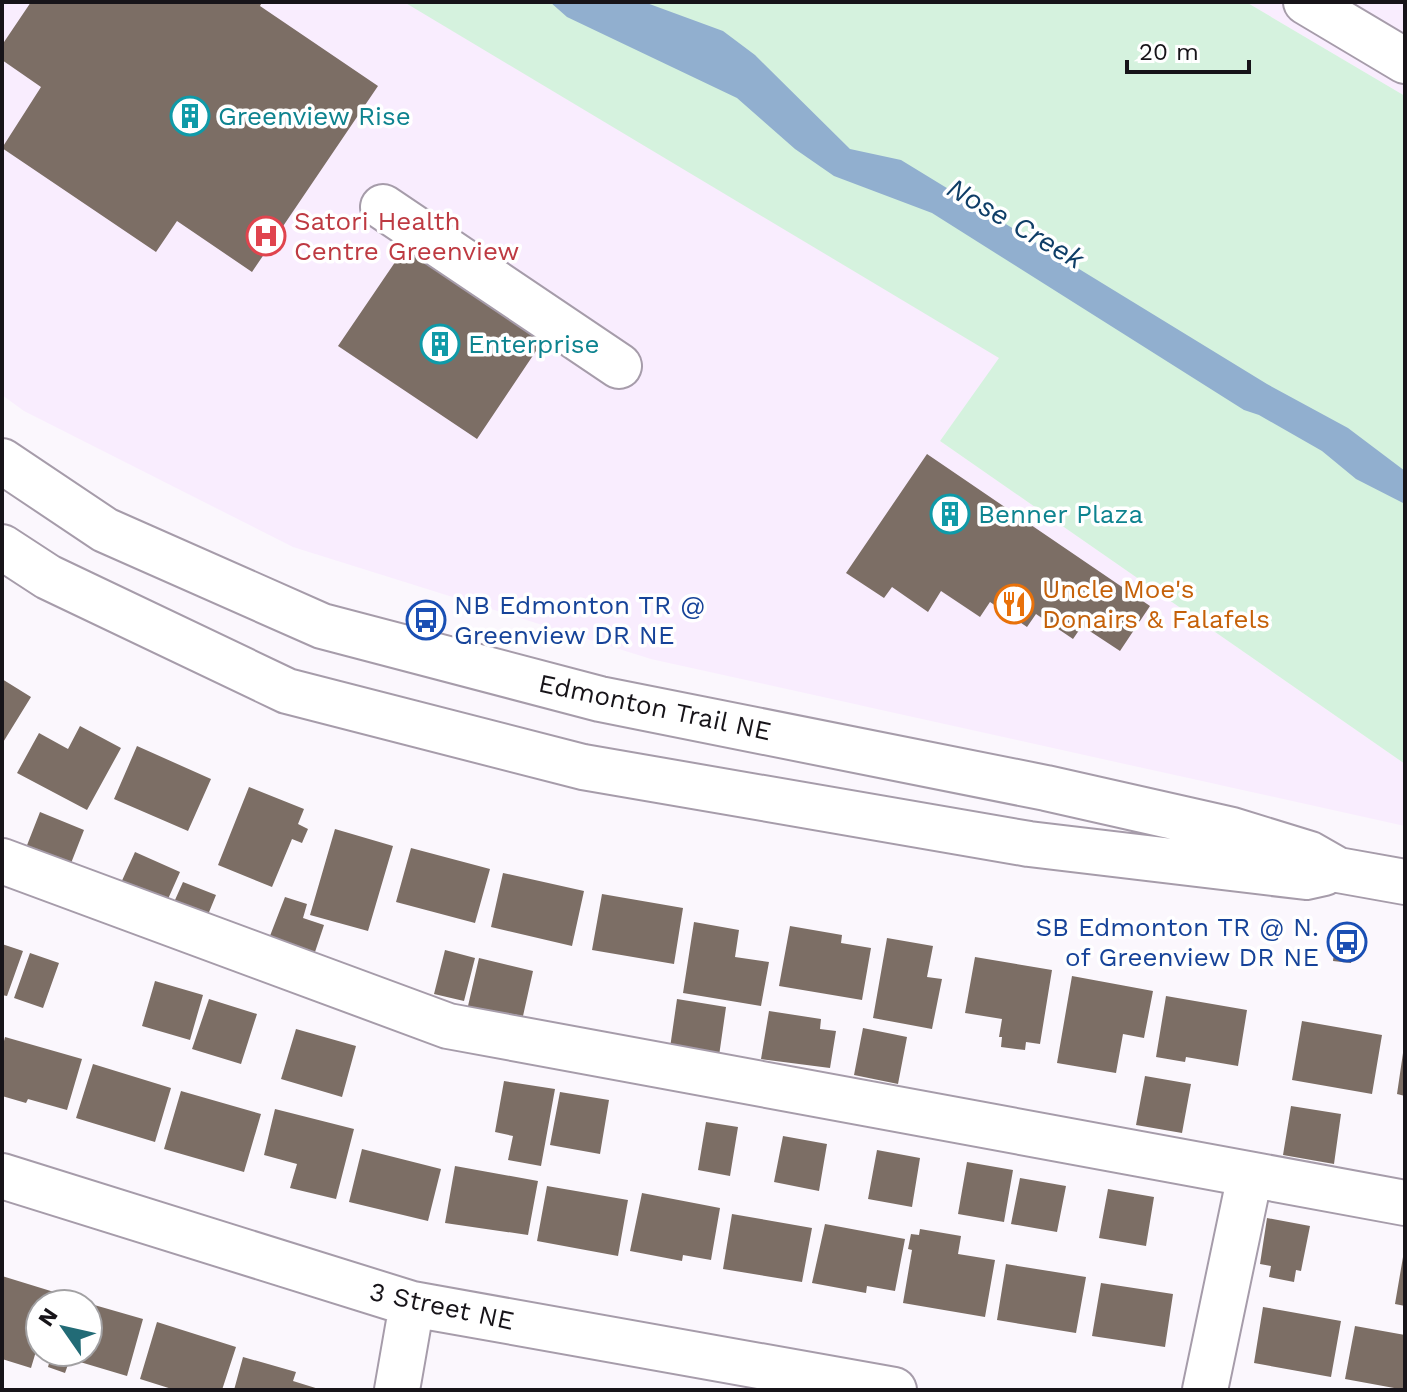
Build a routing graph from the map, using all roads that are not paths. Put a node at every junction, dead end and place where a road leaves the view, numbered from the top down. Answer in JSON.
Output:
{"nodes":[{"id":1,"x":1306,"y":2,"type":"edge"},
{"id":2,"x":1405,"y":61,"type":"edge"},
{"id":3,"x":383,"y":207,"type":"dead end"},
{"id":4,"x":619,"y":366,"type":"dead end"},
{"id":5,"x":2,"y":461,"type":"edge"},
{"id":6,"x":2,"y":547,"type":"edge"},
{"id":7,"x":2,"y":861,"type":"edge"},
{"id":8,"x":1338,"y":870,"type":"junction"},
{"id":9,"x":1405,"y":882,"type":"edge"},
{"id":10,"x":1250,"y":1175,"type":"junction"},
{"id":11,"x":2,"y":1176,"type":"edge"},
{"id":12,"x":1405,"y":1203,"type":"edge"},
{"id":13,"x":412,"y":1304,"type":"junction"},
{"id":14,"x":397,"y":1390,"type":"edge"},
{"id":15,"x":894,"y":1390,"type":"edge"},
{"id":16,"x":1205,"y":1390,"type":"edge"}],
"edges":[{"from":1,"to":2,"type":"main road"},
{"from":3,"to":4,"type":"main road"},
{"from":5,"to":8,"type":"main road","name":"Edmonton Trail NE"},
{"from":6,"to":8,"type":"main road","name":"Edmonton Trail NE"},
{"from":7,"to":10,"type":"main road"},
{"from":8,"to":9,"type":"main road","name":"Edmonton Trail NE"},
{"from":10,"to":12,"type":"main road"},
{"from":10,"to":16,"type":"main road"},
{"from":11,"to":13,"type":"main road","name":"3 Street NE"},
{"from":13,"to":14,"type":"main road"},
{"from":13,"to":15,"type":"main road","name":"3 Street NE"}]}
